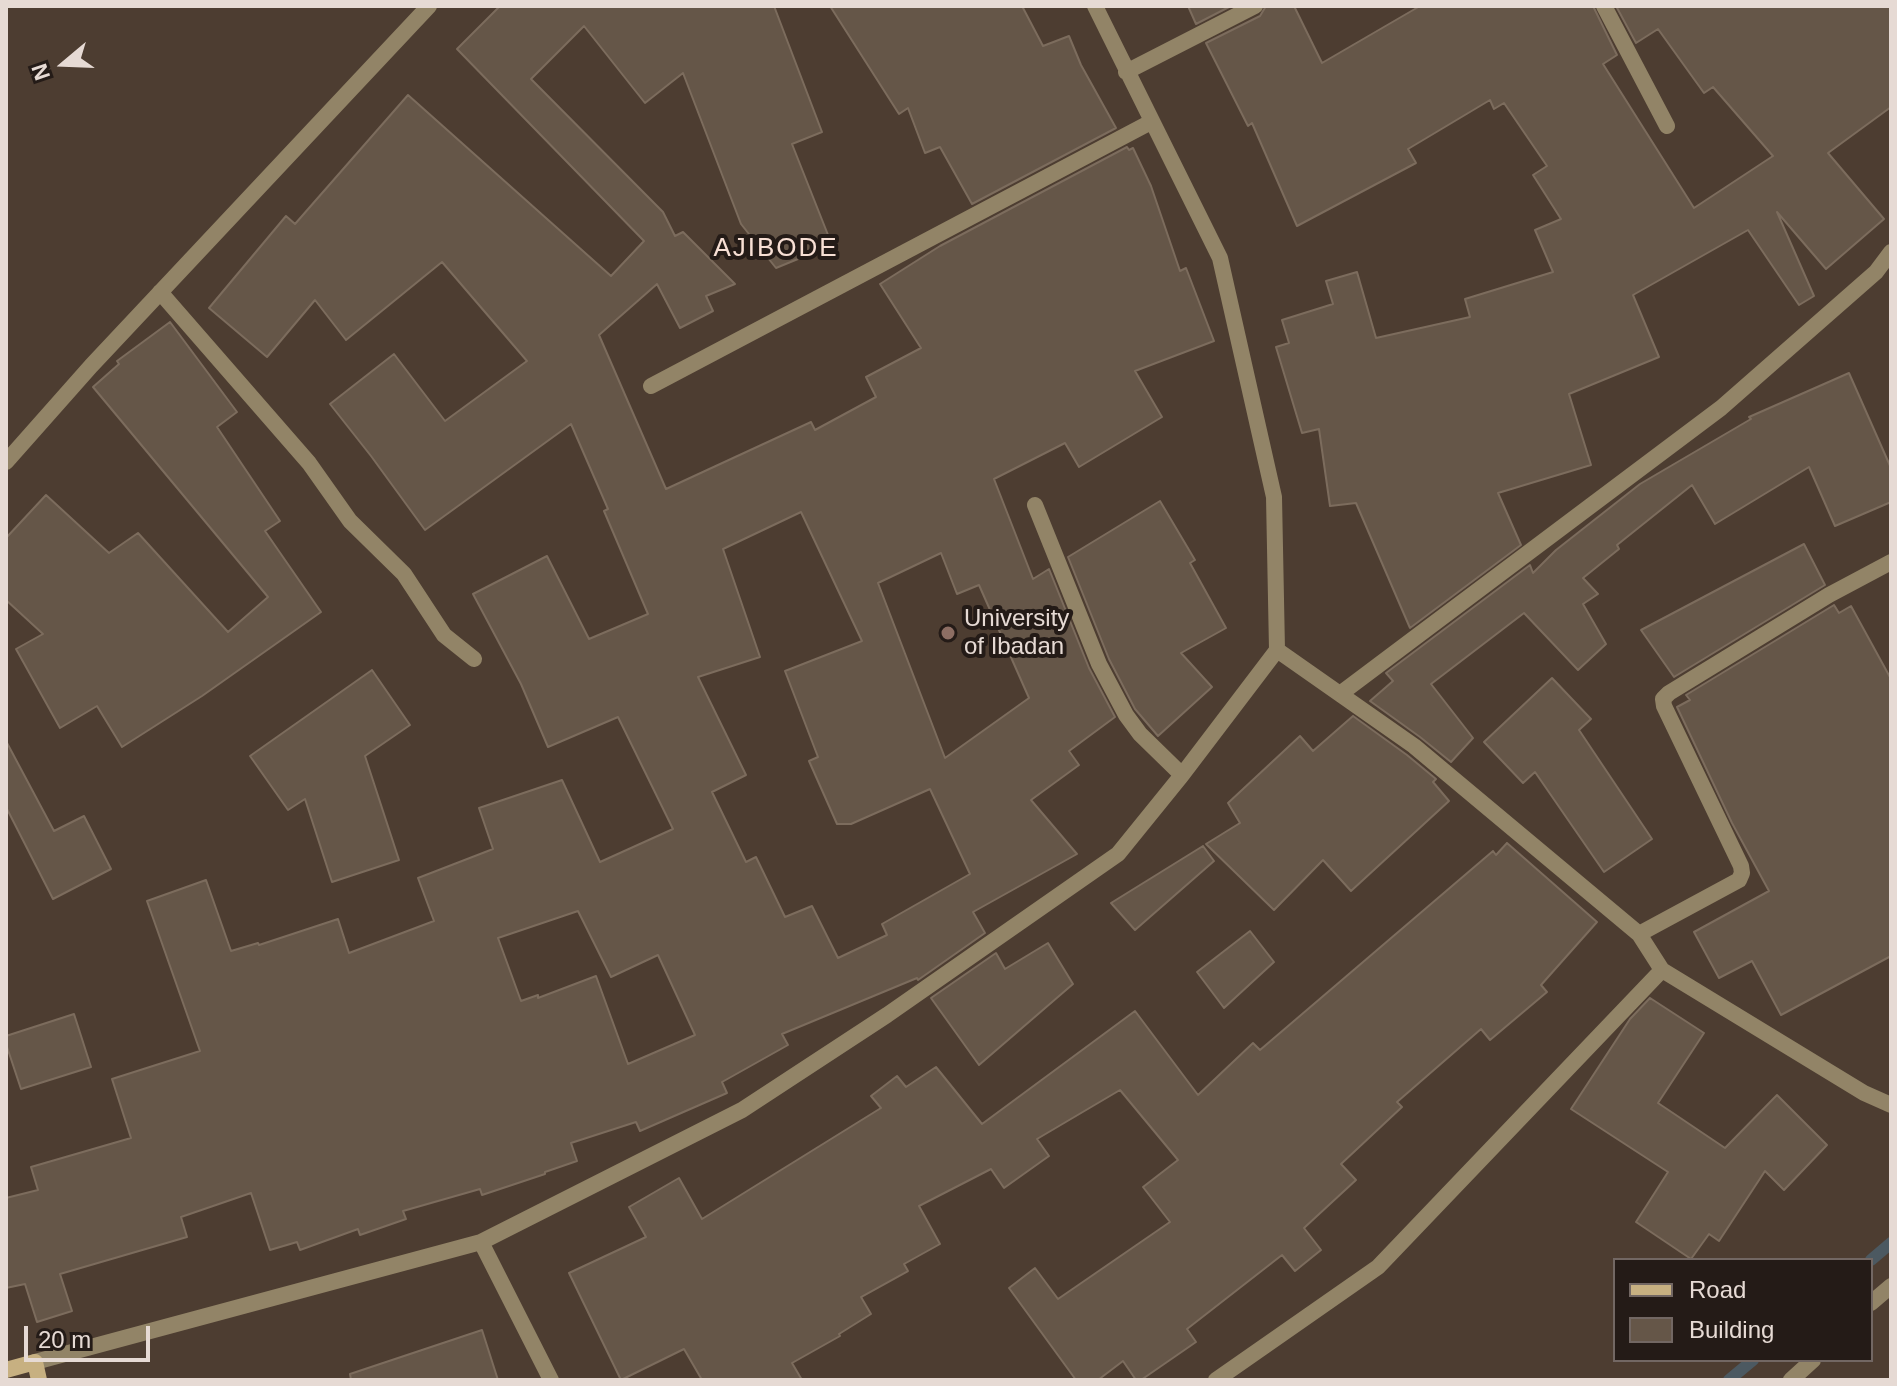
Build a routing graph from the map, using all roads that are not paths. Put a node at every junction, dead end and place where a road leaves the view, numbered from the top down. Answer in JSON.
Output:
{"nodes":[{"id":1,"x":429,"y":6,"type":"edge"},
{"id":2,"x":1095,"y":6,"type":"edge"},
{"id":3,"x":1255,"y":6,"type":"edge"},
{"id":4,"x":1604,"y":6,"type":"edge"},
{"id":5,"x":1126,"y":72,"type":"junction"},
{"id":6,"x":1151,"y":122,"type":"junction"},
{"id":7,"x":1667,"y":126,"type":"dead end"},
{"id":8,"x":1891,"y":252,"type":"edge"},
{"id":9,"x":160,"y":292,"type":"junction"},
{"id":10,"x":651,"y":386,"type":"dead end"},
{"id":11,"x":6,"y":462,"type":"edge"},
{"id":12,"x":1035,"y":505,"type":"dead end"},
{"id":13,"x":1891,"y":562,"type":"edge"},
{"id":14,"x":1277,"y":650,"type":"junction"},
{"id":15,"x":474,"y":659,"type":"dead end"},
{"id":16,"x":1340,"y":694,"type":"junction"},
{"id":17,"x":1182,"y":775,"type":"junction"},
{"id":18,"x":1639,"y":934,"type":"junction"},
{"id":19,"x":1662,"y":970,"type":"junction"},
{"id":20,"x":1891,"y":1105,"type":"edge"},
{"id":21,"x":481,"y":1242,"type":"junction"},
{"id":22,"x":1891,"y":1286,"type":"edge"},
{"id":23,"x":1873,"y":1301,"type":"edge"},
{"id":24,"x":35,"y":1362,"type":"junction"},
{"id":25,"x":1811,"y":1362,"type":"edge"},
{"id":26,"x":6,"y":1370,"type":"edge"},
{"id":27,"x":39,"y":1380,"type":"edge"},
{"id":28,"x":551,"y":1380,"type":"edge"},
{"id":29,"x":1216,"y":1380,"type":"edge"},
{"id":30,"x":1791,"y":1380,"type":"edge"}],
"edges":[{"from":1,"to":9,"type":"street"},
{"from":2,"to":5,"type":"street"},
{"from":3,"to":5,"type":"street"},
{"from":4,"to":7,"type":"street"},
{"from":5,"to":6,"type":"street"},
{"from":6,"to":10,"type":"street"},
{"from":6,"to":14,"type":"street"},
{"from":8,"to":16,"type":"street"},
{"from":9,"to":11,"type":"street"},
{"from":9,"to":15,"type":"street"},
{"from":12,"to":17,"type":"street"},
{"from":13,"to":18,"type":"street"},
{"from":14,"to":16,"type":"street"},
{"from":14,"to":17,"type":"street"},
{"from":16,"to":18,"type":"street"},
{"from":17,"to":21,"type":"street"},
{"from":18,"to":19,"type":"street"},
{"from":19,"to":20,"type":"street"},
{"from":19,"to":29,"type":"street"},
{"from":21,"to":24,"type":"street"},
{"from":21,"to":28,"type":"street"},
{"from":22,"to":23,"type":"street"},
{"from":24,"to":26,"type":"street"},
{"from":24,"to":27,"type":"street"},
{"from":25,"to":30,"type":"street"}]}
